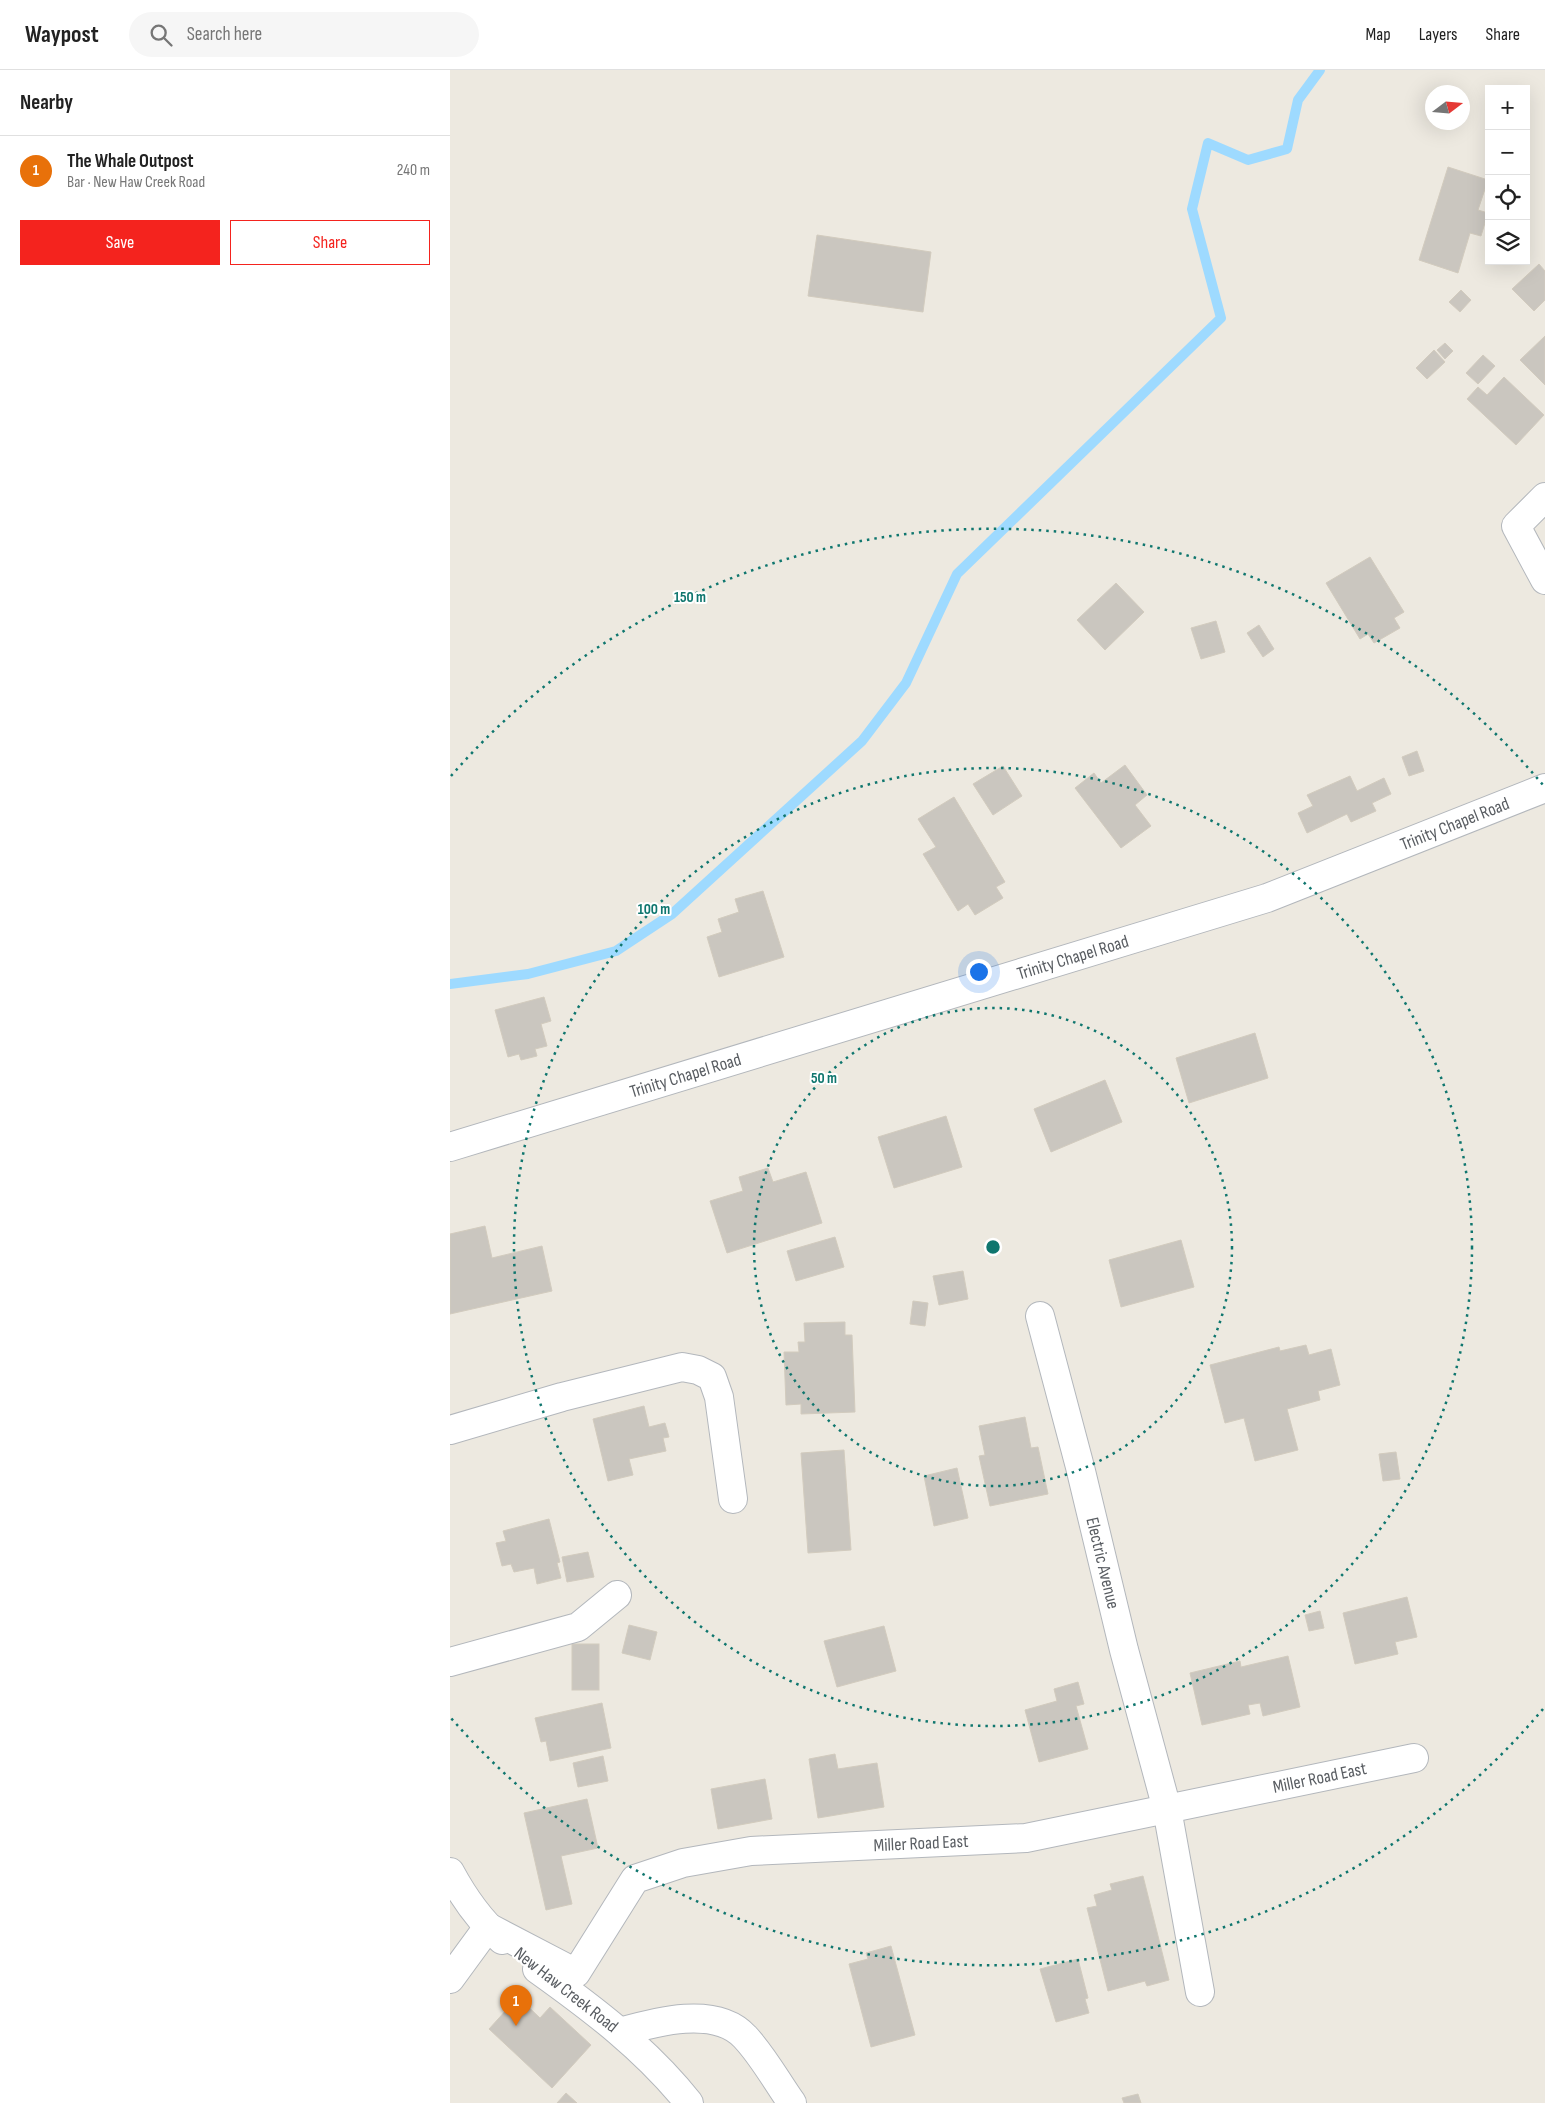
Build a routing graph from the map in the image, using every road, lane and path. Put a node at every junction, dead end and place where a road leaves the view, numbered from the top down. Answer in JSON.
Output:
{"nodes":[{"id":1,"x":1545,"y":497,"type":"edge"},
{"id":2,"x":1545,"y":580,"type":"edge"},
{"id":3,"x":1545,"y":788,"type":"edge"},
{"id":4,"x":450,"y":1147,"type":"edge"},
{"id":5,"x":1040,"y":1316,"type":"dead end"},
{"id":6,"x":450,"y":1430,"type":"edge"},
{"id":7,"x":733,"y":1499,"type":"dead end"},
{"id":8,"x":617,"y":1595,"type":"dead end"},
{"id":9,"x":450,"y":1662,"type":"edge"},
{"id":10,"x":1414,"y":1758,"type":"dead end"},
{"id":11,"x":1167,"y":1809,"type":"junction"},
{"id":12,"x":450,"y":1872,"type":"edge"},
{"id":13,"x":488,"y":1927,"type":"junction"},
{"id":14,"x":450,"y":1979,"type":"edge"},
{"id":15,"x":1200,"y":1992,"type":"dead end"},
{"id":16,"x":620,"y":2032,"type":"junction"},
{"id":17,"x":689,"y":2103,"type":"edge"},
{"id":18,"x":792,"y":2103,"type":"edge"}],
"edges":[{"from":1,"to":2,"type":"street"},
{"from":3,"to":4,"type":"street","name":"Trinity Chapel Road"},
{"from":5,"to":11,"type":"street","name":"Electric Avenue"},
{"from":6,"to":7,"type":"street"},
{"from":8,"to":9,"type":"street"},
{"from":10,"to":11,"type":"street","name":"Miller Road East"},
{"from":11,"to":13,"type":"street","name":"Miller Road East"},
{"from":11,"to":15,"type":"street","name":"Electric Avenue"},
{"from":12,"to":13,"type":"street","name":"New Haw Creek Road"},
{"from":13,"to":14,"type":"street"},
{"from":13,"to":16,"type":"street","name":"New Haw Creek Road"},
{"from":16,"to":17,"type":"street","name":"New Haw Creek Road"},
{"from":16,"to":18,"type":"street"}]}
